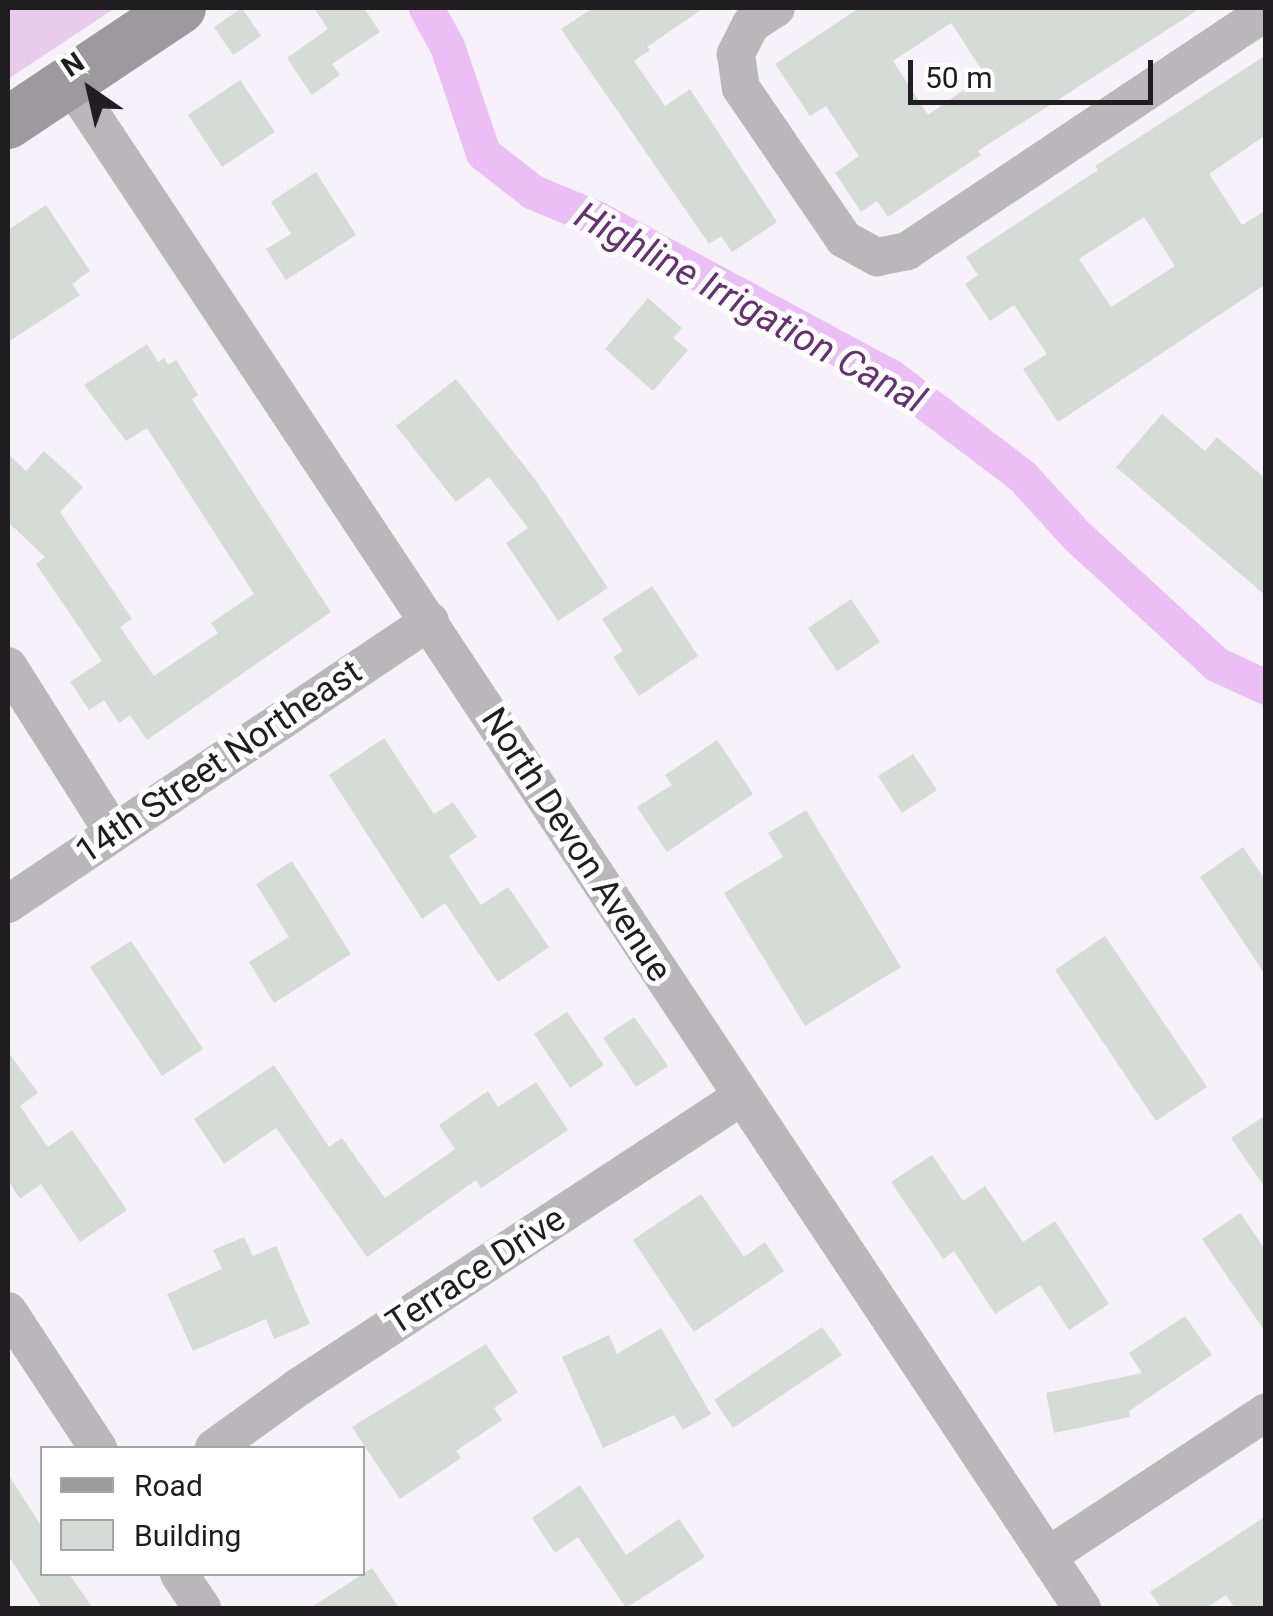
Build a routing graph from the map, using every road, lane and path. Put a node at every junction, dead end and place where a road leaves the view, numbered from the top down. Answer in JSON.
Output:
{"nodes":[{"id":1,"x":180,"y":8,"type":"edge"},
{"id":2,"x":776,"y":8,"type":"edge"},
{"id":3,"x":1266,"y":12,"type":"edge"},
{"id":4,"x":70,"y":82,"type":"junction"},
{"id":5,"x":8,"y":123,"type":"edge"},
{"id":6,"x":430,"y":621,"type":"junction"},
{"id":7,"x":8,"y":666,"type":"edge"},
{"id":8,"x":114,"y":832,"type":"junction"},
{"id":9,"x":8,"y":904,"type":"edge"},
{"id":10,"x":741,"y":1097,"type":"junction"},
{"id":11,"x":8,"y":1311,"type":"edge"},
{"id":12,"x":1266,"y":1412,"type":"edge"},
{"id":13,"x":97,"y":1446,"type":"edge"},
{"id":14,"x":217,"y":1446,"type":"edge"},
{"id":15,"x":1048,"y":1556,"type":"junction"},
{"id":16,"x":181,"y":1576,"type":"edge"},
{"id":17,"x":202,"y":1608,"type":"edge"},
{"id":18,"x":1082,"y":1608,"type":"edge"}],
"edges":[{"from":1,"to":4,"type":"street"},
{"from":2,"to":3,"type":"street"},
{"from":4,"to":5,"type":"street"},
{"from":4,"to":6,"type":"street","name":"North Devon Avenue"},
{"from":6,"to":8,"type":"street","name":"14th Street Northeast"},
{"from":6,"to":10,"type":"street","name":"North Devon Avenue"},
{"from":7,"to":8,"type":"street"},
{"from":8,"to":9,"type":"street","name":"14th Street Northeast"},
{"from":10,"to":14,"type":"street","name":"Terrace Drive"},
{"from":10,"to":15,"type":"street","name":"North Devon Avenue"},
{"from":11,"to":13,"type":"street"},
{"from":12,"to":15,"type":"street"},
{"from":15,"to":18,"type":"street","name":"North Devon Avenue"},
{"from":16,"to":17,"type":"street"}]}
